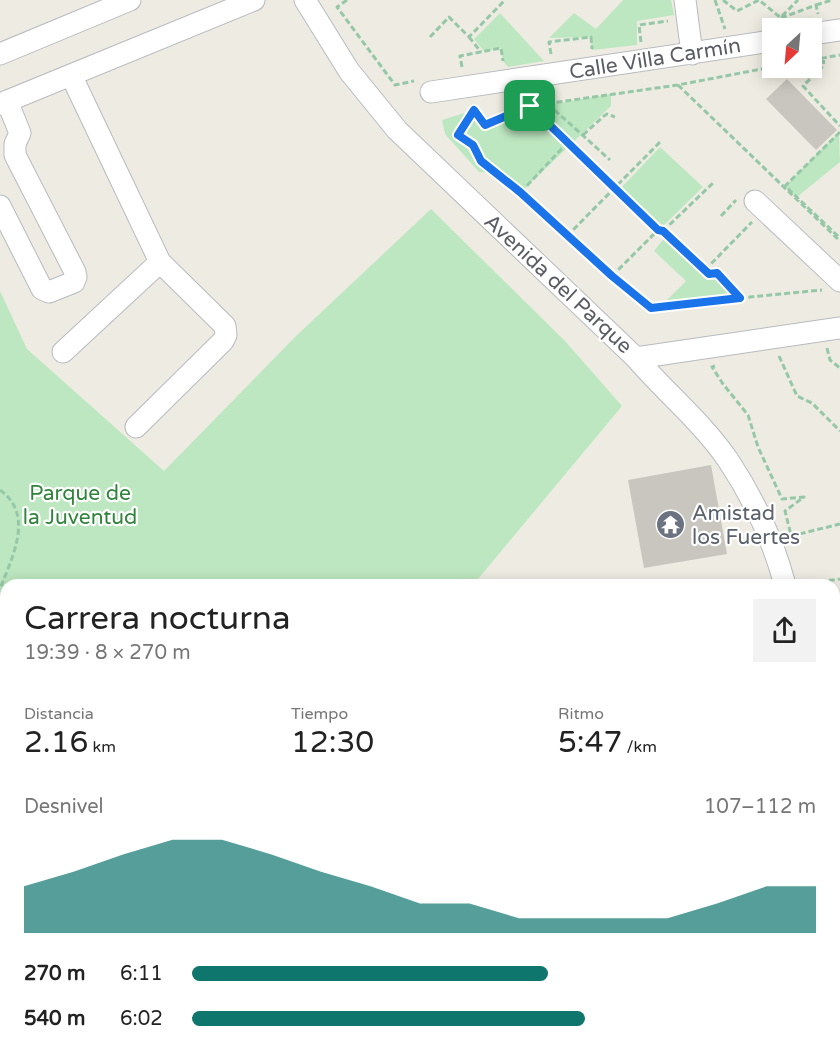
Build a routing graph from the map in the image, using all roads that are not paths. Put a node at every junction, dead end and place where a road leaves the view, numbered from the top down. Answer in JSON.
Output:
{"nodes":[{"id":1,"x":130,"y":0,"type":"edge"},
{"id":2,"x":254,"y":0,"type":"edge"},
{"id":3,"x":305,"y":0,"type":"edge"},
{"id":4,"x":685,"y":0,"type":"edge"},
{"id":5,"x":105,"y":5,"type":"edge"},
{"id":6,"x":840,"y":30,"type":"edge"},
{"id":7,"x":822,"y":33,"type":"edge"},
{"id":8,"x":762,"y":43,"type":"edge"},
{"id":9,"x":0,"y":54,"type":"edge"},
{"id":10,"x":692,"y":54,"type":"junction"},
{"id":11,"x":71,"y":75,"type":"junction"},
{"id":12,"x":431,"y":92,"type":"dead end"},
{"id":13,"x":4,"y":102,"type":"edge"},
{"id":14,"x":0,"y":206,"type":"edge"},
{"id":15,"x":757,"y":208,"type":"road end"},
{"id":16,"x":160,"y":262,"type":"junction"},
{"id":17,"x":831,"y":285,"type":"edge"},
{"id":18,"x":836,"y":335,"type":"edge"},
{"id":19,"x":63,"y":352,"type":"dead end"},
{"id":20,"x":636,"y":358,"type":"junction"},
{"id":21,"x":136,"y":427,"type":"dead end"},
{"id":22,"x":791,"y":579,"type":"edge"}],
"edges":[{"from":1,"to":5,"type":"street"},
{"from":2,"to":11,"type":"street"},
{"from":3,"to":20,"type":"street","name":"Avenida del Parque"},
{"from":4,"to":10,"type":"street"},
{"from":5,"to":9,"type":"street"},
{"from":6,"to":7,"type":"street"},
{"from":8,"to":10,"type":"street","name":"Calle Villa Carmín"},
{"from":10,"to":12,"type":"street","name":"Calle Villa Carmín"},
{"from":11,"to":13,"type":"street"},
{"from":11,"to":16,"type":"street"},
{"from":13,"to":14,"type":"street"},
{"from":15,"to":17,"type":"street"},
{"from":16,"to":19,"type":"street"},
{"from":16,"to":21,"type":"street"},
{"from":18,"to":20,"type":"street"},
{"from":20,"to":22,"type":"street","name":"Avenida del Parque"}]}
